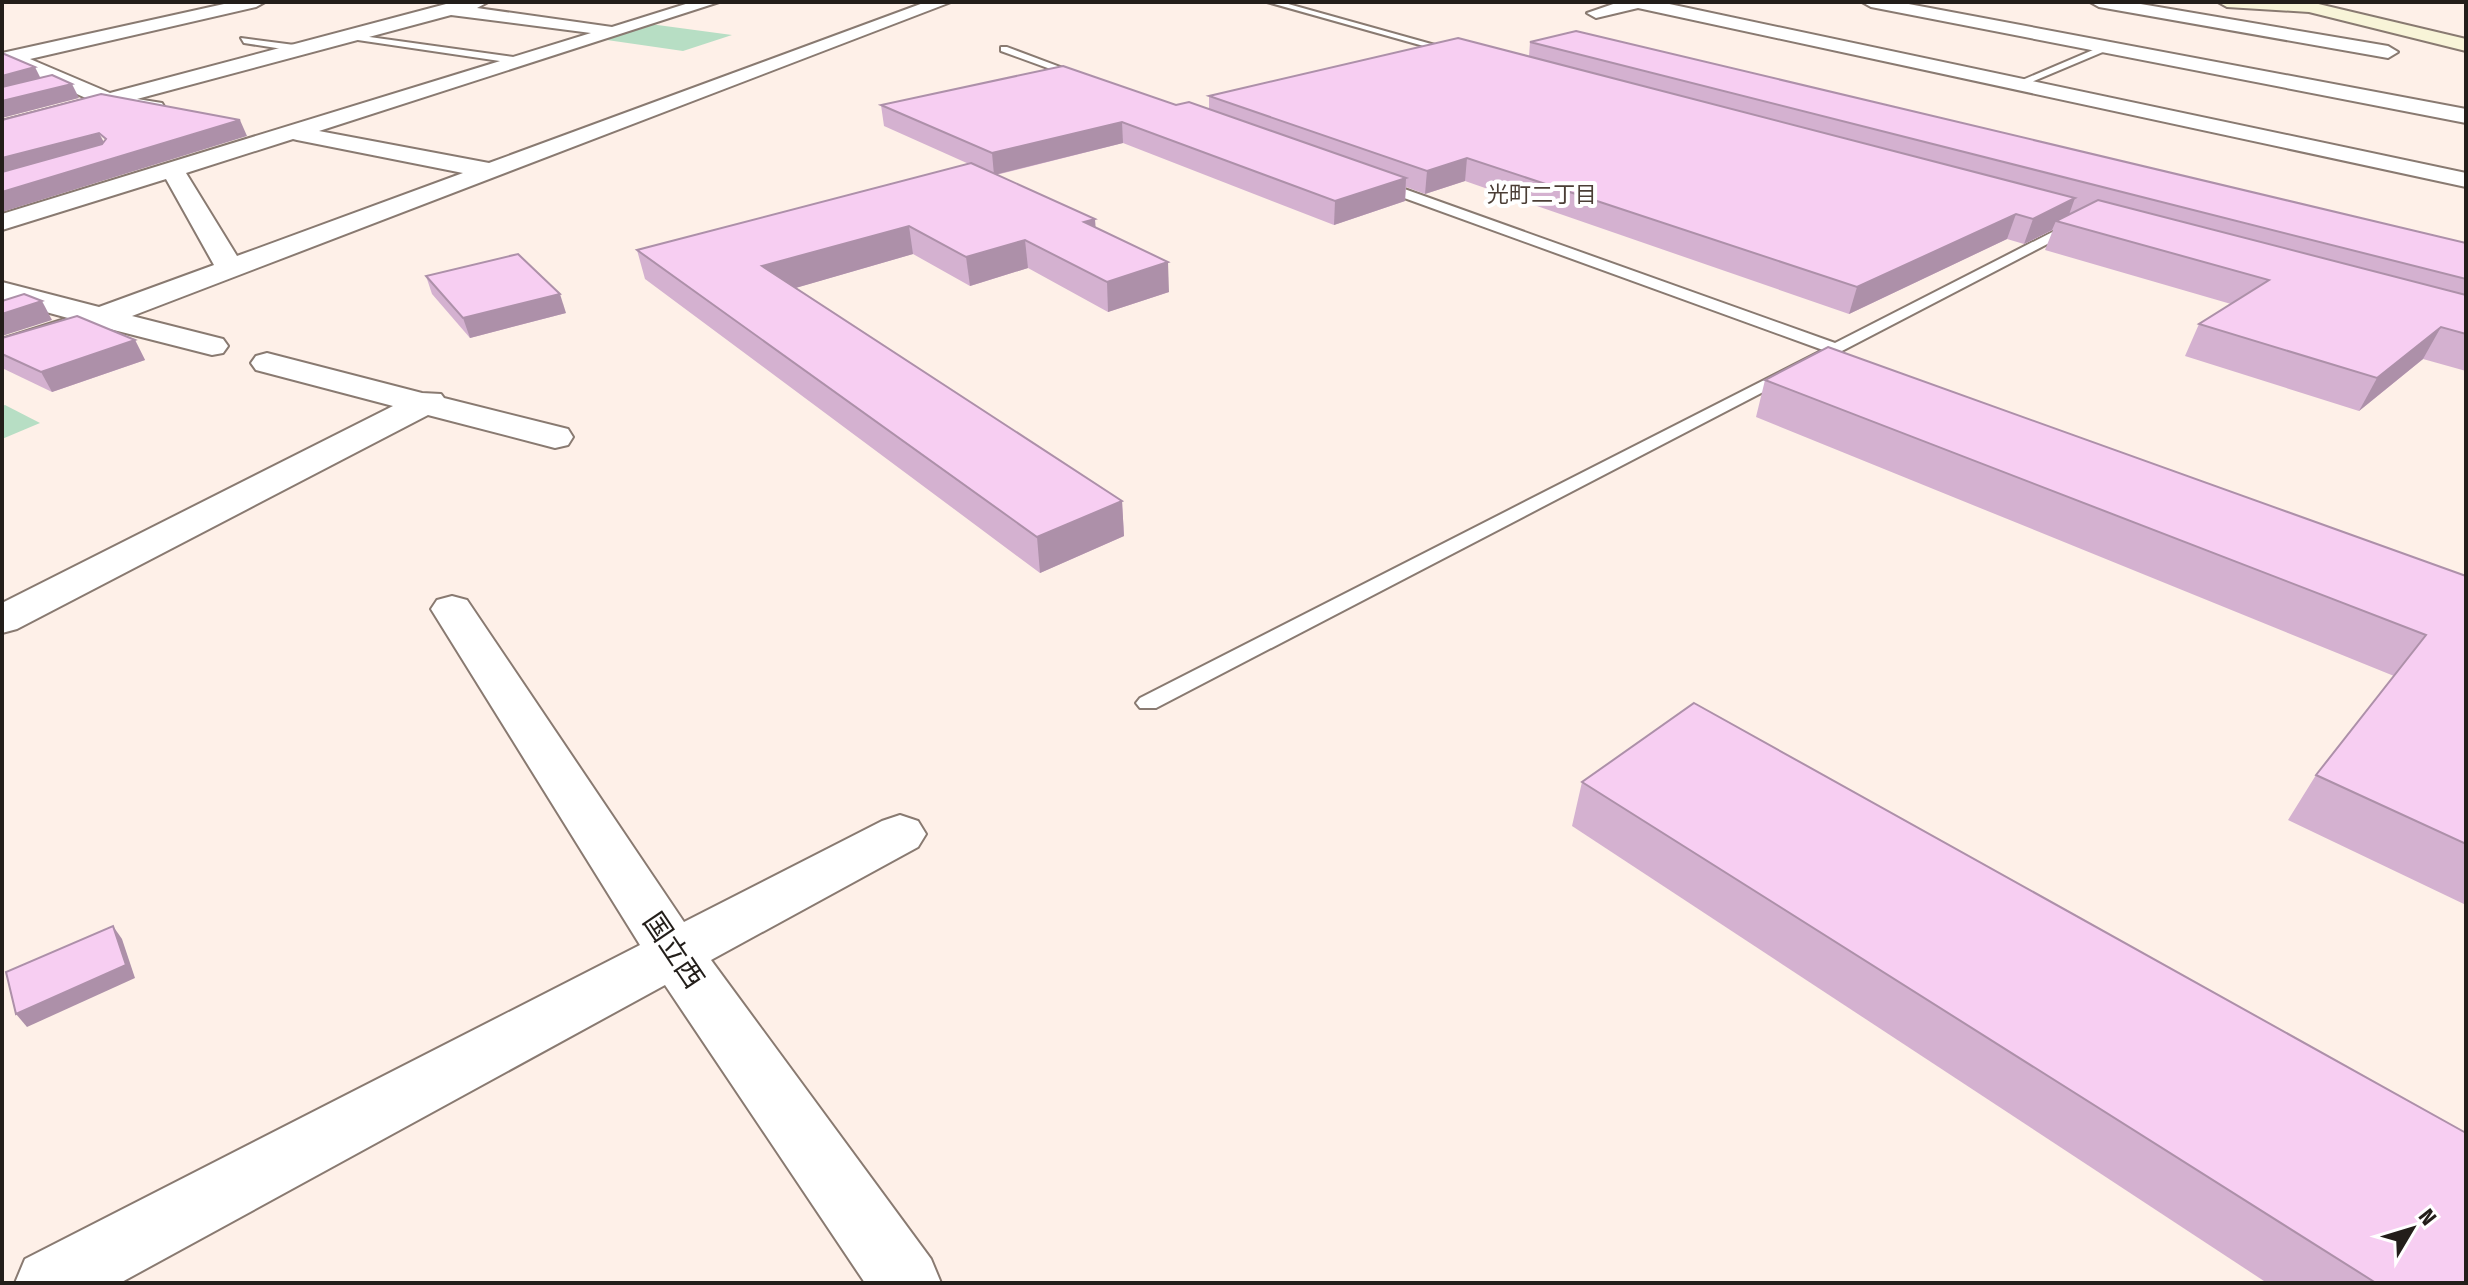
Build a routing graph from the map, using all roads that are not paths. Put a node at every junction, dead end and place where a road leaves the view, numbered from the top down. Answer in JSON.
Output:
{"nodes":[{"id":1,"x":169,"y":2,"type":"edge"},
{"id":2,"x":256,"y":2,"type":"edge"},
{"id":3,"x":396,"y":2,"type":"edge"},
{"id":4,"x":479,"y":2,"type":"edge"},
{"id":5,"x":710,"y":2,"type":"edge"},
{"id":6,"x":942,"y":2,"type":"edge"},
{"id":7,"x":1271,"y":2,"type":"edge"},
{"id":8,"x":1638,"y":2,"type":"edge"},
{"id":9,"x":1871,"y":2,"type":"edge"},
{"id":10,"x":2099,"y":2,"type":"edge"},
{"id":11,"x":2227,"y":2,"type":"edge"},
{"id":12,"x":2289,"y":2,"type":"edge"},
{"id":13,"x":2309,"y":7,"type":"junction"},
{"id":14,"x":451,"y":10,"type":"junction"},
{"id":15,"x":1596,"y":13,"type":"dead end"},
{"id":16,"x":206,"y":14,"type":"junction"},
{"id":17,"x":617,"y":31,"type":"junction"},
{"id":18,"x":351,"y":36,"type":"junction"},
{"id":19,"x":2432,"y":36,"type":"junction"},
{"id":20,"x":244,"y":40,"type":"dead end"},
{"id":21,"x":2466,"y":45,"type":"edge"},
{"id":22,"x":2107,"y":47,"type":"junction"},
{"id":23,"x":302,"y":49,"type":"junction"},
{"id":24,"x":1004,"y":49,"type":"dead end"},
{"id":25,"x":2388,"y":52,"type":"junction"},
{"id":26,"x":1463,"y":54,"type":"edge"},
{"id":27,"x":6,"y":58,"type":"edge"},
{"id":28,"x":521,"y":61,"type":"junction"},
{"id":29,"x":1094,"y":81,"type":"edge"},
{"id":30,"x":2018,"y":84,"type":"junction"},
{"id":31,"x":2319,"y":88,"type":"junction"},
{"id":32,"x":108,"y":100,"type":"junction"},
{"id":33,"x":2292,"y":102,"type":"dead end"},
{"id":34,"x":169,"y":111,"type":"edge"},
{"id":35,"x":2466,"y":116,"type":"edge"},
{"id":36,"x":2265,"y":117,"type":"dead end"},
{"id":37,"x":245,"y":124,"type":"dead end"},
{"id":38,"x":2,"y":128,"type":"edge"},
{"id":39,"x":2238,"y":131,"type":"junction"},
{"id":40,"x":291,"y":132,"type":"junction"},
{"id":41,"x":2212,"y":144,"type":"dead end"},
{"id":42,"x":172,"y":169,"type":"junction"},
{"id":43,"x":491,"y":171,"type":"junction"},
{"id":44,"x":1361,"y":178,"type":"edge"},
{"id":45,"x":2466,"y":180,"type":"edge"},
{"id":46,"x":2077,"y":219,"type":"edge"},
{"id":47,"x":2,"y":222,"type":"edge"},
{"id":48,"x":230,"y":268,"type":"junction"},
{"id":49,"x":2,"y":291,"type":"edge"},
{"id":50,"x":98,"y":318,"type":"junction"},
{"id":51,"x":212,"y":346,"type":"dead end"},
{"id":52,"x":2,"y":349,"type":"edge"},
{"id":53,"x":1836,"y":349,"type":"junction"},
{"id":54,"x":267,"y":363,"type":"dead end"},
{"id":55,"x":429,"y":401,"type":"junction"},
{"id":56,"x":555,"y":437,"type":"dead end"},
{"id":57,"x":452,"y":609,"type":"dead end"},
{"id":58,"x":2,"y":620,"type":"edge"},
{"id":59,"x":1148,"y":703,"type":"dead end"},
{"id":60,"x":900,"y":834,"type":"dead end"},
{"id":61,"x":676,"y":955,"type":"junction"},
{"id":62,"x":50,"y":1283,"type":"edge"},
{"id":63,"x":906,"y":1283,"type":"edge"}],
"edges":[{"from":1,"to":16,"type":"street"},
{"from":2,"to":16,"type":"street"},
{"from":3,"to":14,"type":"street"},
{"from":4,"to":14,"type":"street"},
{"from":5,"to":17,"type":"street"},
{"from":6,"to":43,"type":"street"},
{"from":7,"to":26,"type":"lane"},
{"from":8,"to":15,"type":"street"},
{"from":8,"to":30,"type":"street"},
{"from":9,"to":22,"type":"street"},
{"from":10,"to":25,"type":"street"},
{"from":11,"to":13,"type":"street"},
{"from":12,"to":13,"type":"street"},
{"from":13,"to":19,"type":"street"},
{"from":14,"to":17,"type":"street"},
{"from":14,"to":18,"type":"street"},
{"from":16,"to":27,"type":"street"},
{"from":17,"to":28,"type":"street"},
{"from":18,"to":23,"type":"street"},
{"from":18,"to":28,"type":"lane"},
{"from":19,"to":21,"type":"street"},
{"from":19,"to":25,"type":"street"},
{"from":20,"to":23,"type":"lane"},
{"from":22,"to":30,"type":"lane"},
{"from":22,"to":31,"type":"street"},
{"from":23,"to":32,"type":"street"},
{"from":24,"to":29,"type":"lane"},
{"from":25,"to":31,"type":"street"},
{"from":27,"to":32,"type":"street"},
{"from":28,"to":40,"type":"street"},
{"from":30,"to":39,"type":"street"},
{"from":31,"to":33,"type":"street"},
{"from":31,"to":35,"type":"street"},
{"from":32,"to":34,"type":"street"},
{"from":32,"to":38,"type":"street"},
{"from":36,"to":39,"type":"street"},
{"from":37,"to":40,"type":"street"},
{"from":39,"to":41,"type":"street"},
{"from":39,"to":45,"type":"street"},
{"from":40,"to":42,"type":"street"},
{"from":40,"to":43,"type":"street"},
{"from":42,"to":47,"type":"street"},
{"from":42,"to":48,"type":"street"},
{"from":43,"to":48,"type":"street"},
{"from":44,"to":53,"type":"lane"},
{"from":46,"to":53,"type":"lane"},
{"from":48,"to":50,"type":"street"},
{"from":49,"to":50,"type":"street"},
{"from":50,"to":51,"type":"street"},
{"from":50,"to":52,"type":"street"},
{"from":53,"to":59,"type":"lane"},
{"from":54,"to":55,"type":"street"},
{"from":55,"to":56,"type":"street"},
{"from":55,"to":58,"type":"street"},
{"from":57,"to":61,"type":"street","name":"国立西"},
{"from":60,"to":61,"type":"street"},
{"from":61,"to":62,"type":"street"},
{"from":61,"to":63,"type":"street","name":"国立西"}]}
